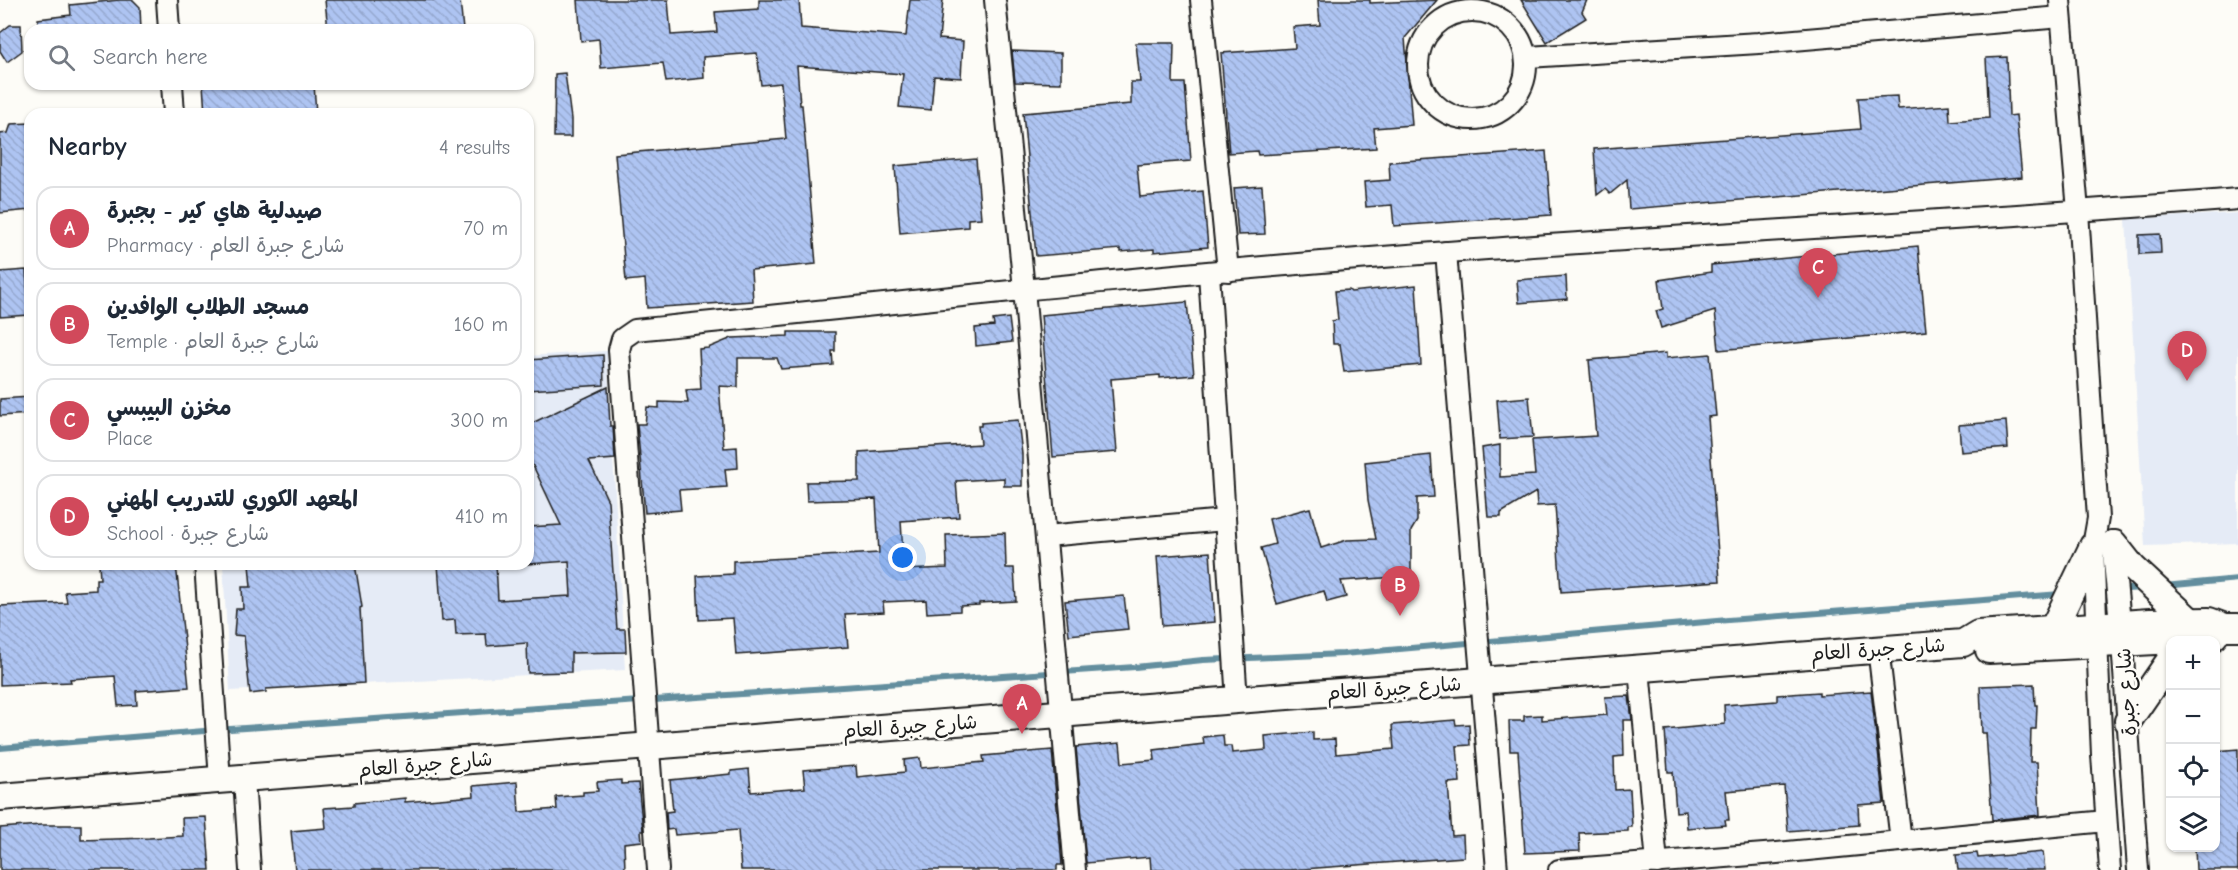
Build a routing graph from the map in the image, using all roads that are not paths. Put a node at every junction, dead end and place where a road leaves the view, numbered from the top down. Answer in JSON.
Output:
{"nodes":[{"id":1,"x":167,"y":0,"type":"edge"},
{"id":2,"x":995,"y":0,"type":"edge"},
{"id":3,"x":1201,"y":0,"type":"edge"},
{"id":4,"x":2061,"y":9,"type":"edge"},
{"id":5,"x":169,"y":24,"type":"edge"},
{"id":6,"x":1527,"y":57,"type":"junction"},
{"id":7,"x":172,"y":90,"type":"edge"},
{"id":8,"x":174,"y":108,"type":"edge"},
{"id":9,"x":2238,"y":199,"type":"edge"},
{"id":10,"x":2078,"y":212,"type":"junction"},
{"id":11,"x":1446,"y":252,"type":"junction"},
{"id":12,"x":1219,"y":272,"type":"junction"},
{"id":13,"x":1024,"y":289,"type":"junction"},
{"id":14,"x":1225,"y":520,"type":"junction"},
{"id":15,"x":1046,"y":536,"type":"junction"},
{"id":16,"x":2103,"y":545,"type":"junction"},
{"id":17,"x":206,"y":570,"type":"edge"},
{"id":18,"x":2231,"y":627,"type":"edge"},
{"id":19,"x":2054,"y":629,"type":"junction"},
{"id":20,"x":2189,"y":634,"type":"edge"},
{"id":21,"x":2106,"y":635,"type":"junction"},
{"id":22,"x":1962,"y":643,"type":"junction"},
{"id":23,"x":1878,"y":648,"type":"junction"},
{"id":24,"x":2166,"y":666,"type":"edge"},
{"id":25,"x":1639,"y":669,"type":"junction"},
{"id":26,"x":1481,"y":681,"type":"junction"},
{"id":27,"x":1237,"y":701,"type":"junction"},
{"id":28,"x":1061,"y":714,"type":"junction"},
{"id":29,"x":2128,"y":721,"type":"junction"},
{"id":30,"x":648,"y":746,"type":"junction"},
{"id":31,"x":232,"y":779,"type":"junction"},
{"id":32,"x":0,"y":797,"type":"edge"},
{"id":33,"x":2106,"y":820,"type":"junction"},
{"id":34,"x":1901,"y":842,"type":"junction"},
{"id":35,"x":1777,"y":862,"type":"edge"},
{"id":36,"x":1657,"y":863,"type":"junction"},
{"id":37,"x":250,"y":870,"type":"edge"},
{"id":38,"x":658,"y":870,"type":"edge"},
{"id":39,"x":1075,"y":870,"type":"edge"},
{"id":40,"x":1497,"y":870,"type":"edge"},
{"id":41,"x":1559,"y":870,"type":"edge"},
{"id":42,"x":2110,"y":870,"type":"edge"},
{"id":43,"x":2138,"y":870,"type":"edge"}],
"edges":[{"from":1,"to":5,"type":"street"},
{"from":2,"to":13,"type":"street"},
{"from":3,"to":12,"type":"street"},
{"from":4,"to":6,"type":"street"},
{"from":4,"to":10,"type":"street"},
{"from":6,"to":6,"type":"street"},
{"from":7,"to":8,"type":"street"},
{"from":9,"to":10,"type":"street"},
{"from":10,"to":11,"type":"street"},
{"from":10,"to":16,"type":"street","name":"شارع جبرة"},
{"from":11,"to":12,"type":"street"},
{"from":11,"to":26,"type":"street"},
{"from":12,"to":13,"type":"street"},
{"from":12,"to":14,"type":"street"},
{"from":13,"to":15,"type":"street"},
{"from":13,"to":30,"type":"street"},
{"from":14,"to":15,"type":"street"},
{"from":14,"to":27,"type":"street"},
{"from":15,"to":28,"type":"street"},
{"from":16,"to":19,"type":"main road"},
{"from":16,"to":20,"type":"main road"},
{"from":16,"to":21,"type":"street","name":"شارع جبرة"},
{"from":17,"to":31,"type":"street"},
{"from":18,"to":20,"type":"main road"},
{"from":19,"to":21,"type":"main road"},
{"from":19,"to":22,"type":"main road"},
{"from":20,"to":21,"type":"main road"},
{"from":21,"to":22,"type":"main road"},
{"from":21,"to":29,"type":"street","name":"شارع جبرة"},
{"from":21,"to":33,"type":"street","name":"شارع جبرة"},
{"from":22,"to":23,"type":"main road","name":"شارع جبرة العام"},
{"from":23,"to":25,"type":"main road","name":"شارع جبرة العام"},
{"from":23,"to":34,"type":"street"},
{"from":24,"to":29,"type":"main road"},
{"from":25,"to":26,"type":"main road","name":"شارع جبرة العام"},
{"from":25,"to":36,"type":"street"},
{"from":26,"to":27,"type":"main road","name":"شارع جبرة العام"},
{"from":26,"to":40,"type":"street"},
{"from":27,"to":28,"type":"main road","name":"شارع جبرة العام"},
{"from":28,"to":30,"type":"main road","name":"شارع جبرة العام"},
{"from":28,"to":39,"type":"street"},
{"from":29,"to":43,"type":"street","name":"شارع جبرة"},
{"from":30,"to":31,"type":"main road","name":"شارع جبرة العام"},
{"from":30,"to":38,"type":"street"},
{"from":31,"to":32,"type":"main road","name":"شارع جبرة العام"},
{"from":31,"to":37,"type":"street"},
{"from":33,"to":34,"type":"street"},
{"from":33,"to":42,"type":"street","name":"شارع جبرة"},
{"from":34,"to":35,"type":"street"},
{"from":35,"to":36,"type":"street"},
{"from":36,"to":41,"type":"street"}]}
